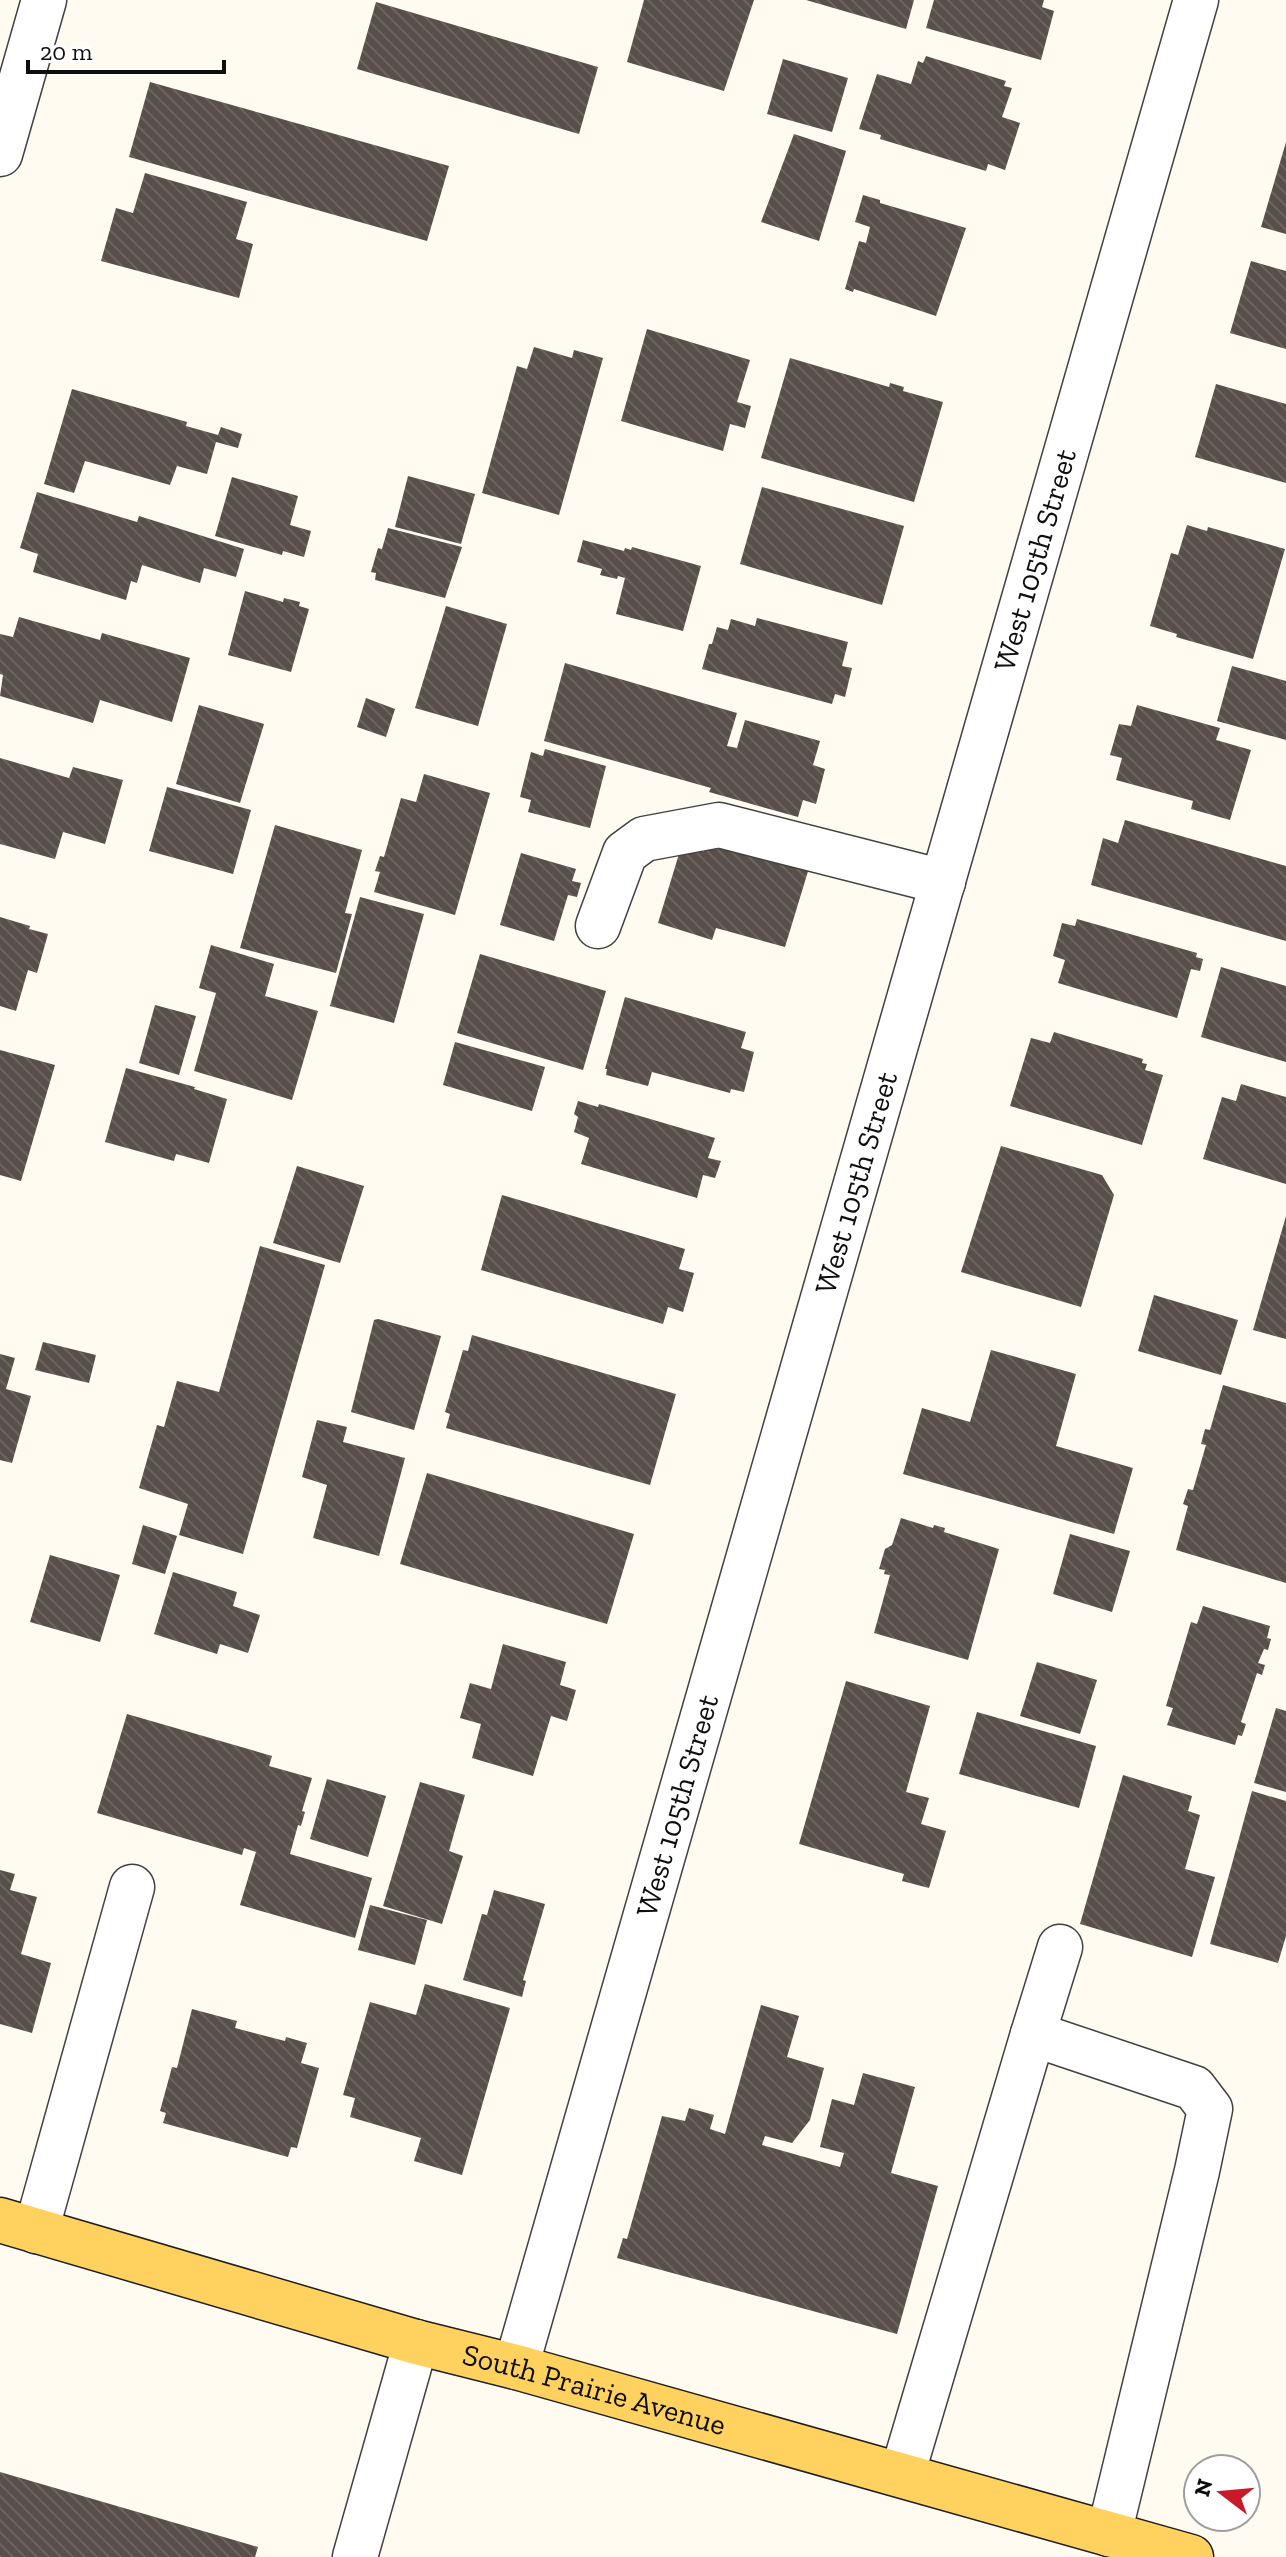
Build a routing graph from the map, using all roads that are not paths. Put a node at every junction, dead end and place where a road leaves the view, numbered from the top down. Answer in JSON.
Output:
{"nodes":[{"id":1,"x":44,"y":0,"type":"edge"},
{"id":2,"x":1196,"y":0,"type":"edge"},
{"id":3,"x":8,"y":96,"type":"edge"},
{"id":4,"x":0,"y":154,"type":"edge"},
{"id":5,"x":943,"y":882,"type":"junction"},
{"id":6,"x":598,"y":926,"type":"dead end"},
{"id":7,"x":132,"y":1887,"type":"dead end"},
{"id":8,"x":1060,"y":1947,"type":"dead end"},
{"id":9,"x":1033,"y":2034,"type":"junction"},
{"id":10,"x":18,"y":2225,"type":"edge"},
{"id":11,"x":416,"y":2342,"type":"junction"},
{"id":12,"x":516,"y":2367,"type":"junction"},
{"id":13,"x":902,"y":2475,"type":"junction"},
{"id":14,"x":1109,"y":2534,"type":"junction"},
{"id":15,"x":355,"y":2557,"type":"edge"},
{"id":16,"x":1191,"y":2557,"type":"edge"}],
"edges":[{"from":1,"to":3,"type":"street"},
{"from":2,"to":5,"type":"street","name":"West 105th Street"},
{"from":3,"to":4,"type":"street"},
{"from":5,"to":6,"type":"street"},
{"from":5,"to":12,"type":"street","name":"West 105th Street"},
{"from":7,"to":10,"type":"street"},
{"from":8,"to":9,"type":"street"},
{"from":9,"to":13,"type":"street"},
{"from":9,"to":14,"type":"street"},
{"from":10,"to":11,"type":"main road","name":"South Prairie Avenue"},
{"from":11,"to":12,"type":"main road","name":"South Prairie Avenue"},
{"from":11,"to":15,"type":"street"},
{"from":12,"to":13,"type":"main road","name":"South Prairie Avenue"},
{"from":13,"to":14,"type":"main road","name":"South Prairie Avenue"},
{"from":14,"to":16,"type":"main road","name":"South Prairie Avenue"}]}
